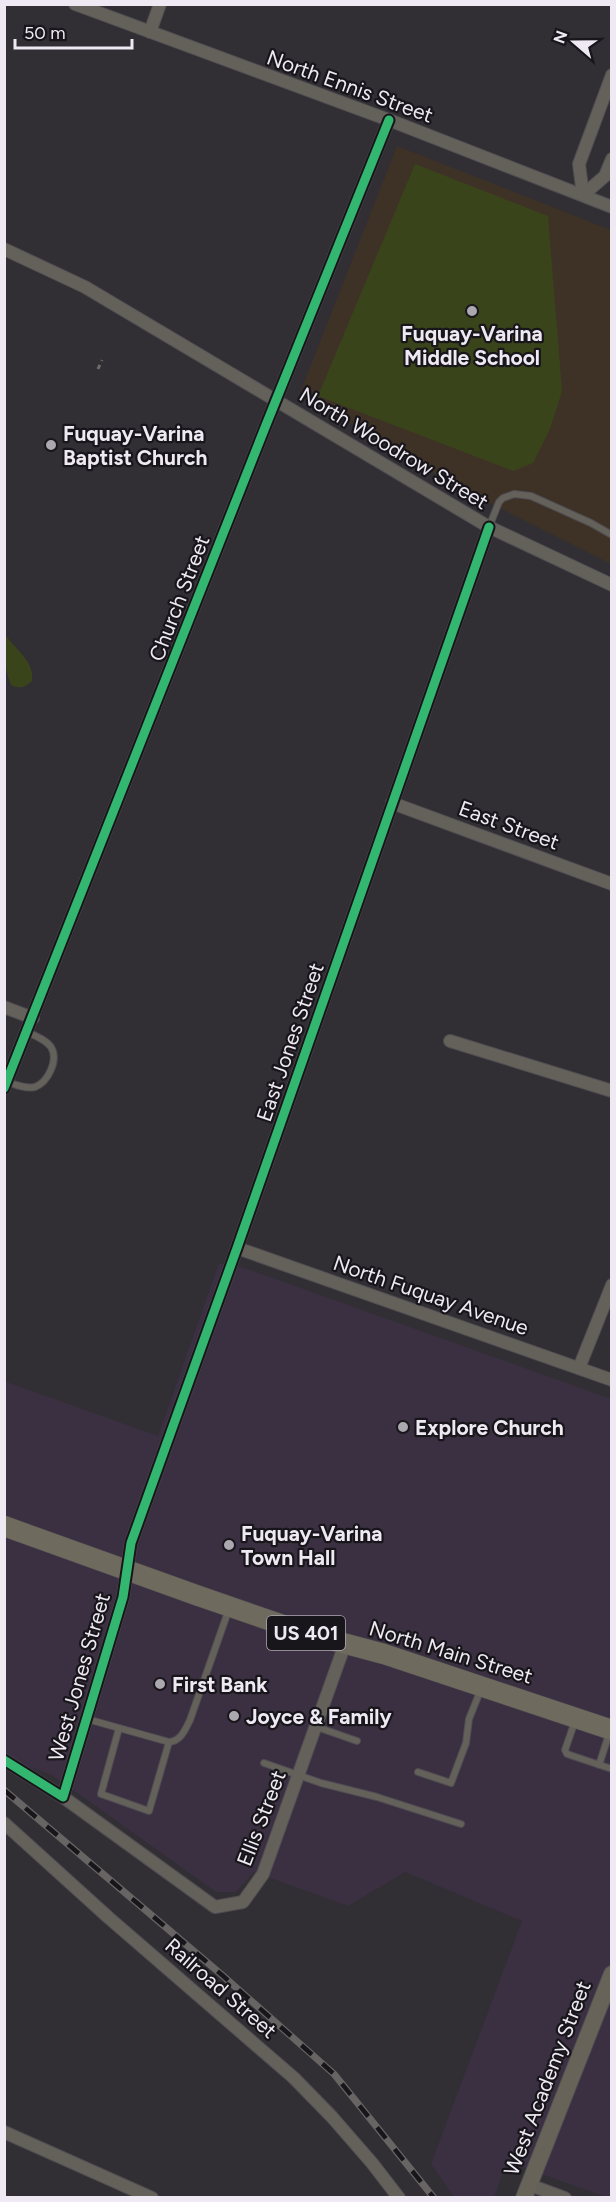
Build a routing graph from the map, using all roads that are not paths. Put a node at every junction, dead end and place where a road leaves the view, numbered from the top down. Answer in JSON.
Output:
{"nodes":[{"id":1,"x":75,"y":4,"type":"edge"},
{"id":2,"x":160,"y":4,"type":"edge"},
{"id":3,"x":150,"y":32,"type":"junction"},
{"id":4,"x":612,"y":75,"type":"edge"},
{"id":5,"x":389,"y":120,"type":"junction"},
{"id":6,"x":612,"y":159,"type":"edge"},
{"id":7,"x":583,"y":195,"type":"junction"},
{"id":8,"x":612,"y":207,"type":"edge"},
{"id":9,"x":4,"y":249,"type":"edge"},
{"id":10,"x":276,"y":401,"type":"junction"},
{"id":11,"x":489,"y":527,"type":"junction"},
{"id":12,"x":612,"y":535,"type":"edge"},
{"id":13,"x":612,"y":585,"type":"edge"},
{"id":14,"x":393,"y":803,"type":"junction"},
{"id":15,"x":612,"y":884,"type":"edge"},
{"id":16,"x":4,"y":1007,"type":"edge"},
{"id":17,"x":33,"y":1018,"type":"junction"},
{"id":18,"x":27,"y":1032,"type":"junction"},
{"id":19,"x":450,"y":1041,"type":"dead end"},
{"id":20,"x":6,"y":1085,"type":"edge"},
{"id":21,"x":612,"y":1091,"type":"edge"},
{"id":22,"x":237,"y":1248,"type":"junction"},
{"id":23,"x":612,"y":1285,"type":"edge"},
{"id":24,"x":579,"y":1368,"type":"junction"},
{"id":25,"x":612,"y":1380,"type":"edge"},
{"id":26,"x":4,"y":1526,"type":"edge"},
{"id":27,"x":127,"y":1570,"type":"junction"},
{"id":28,"x":230,"y":1607,"type":"junction"},
{"id":29,"x":345,"y":1644,"type":"junction"},
{"id":30,"x":482,"y":1686,"type":"junction"},
{"id":31,"x":86,"y":1718,"type":"junction"},
{"id":32,"x":576,"y":1718,"type":"junction"},
{"id":33,"x":316,"y":1727,"type":"junction"},
{"id":34,"x":118,"y":1728,"type":"junction"},
{"id":35,"x":611,"y":1730,"type":"edge"},
{"id":36,"x":357,"y":1741,"type":"dead end"},
{"id":37,"x":169,"y":1742,"type":"junction"},
{"id":38,"x":4,"y":1760,"type":"edge"},
{"id":39,"x":264,"y":1763,"type":"dead end"},
{"id":40,"x":599,"y":1765,"type":"junction"},
{"id":41,"x":612,"y":1769,"type":"edge"},
{"id":42,"x":418,"y":1772,"type":"dead end"},
{"id":43,"x":299,"y":1775,"type":"junction"},
{"id":44,"x":63,"y":1797,"type":"junction"},
{"id":45,"x":4,"y":1822,"type":"edge"},
{"id":46,"x":461,"y":1824,"type":"dead end"},
{"id":47,"x":612,"y":1974,"type":"edge"},
{"id":48,"x":4,"y":2132,"type":"edge"},
{"id":49,"x":527,"y":2191,"type":"edge"},
{"id":50,"x":152,"y":2198,"type":"edge"},
{"id":51,"x":399,"y":2198,"type":"edge"},
{"id":52,"x":565,"y":2198,"type":"edge"}],
"edges":[{"from":1,"to":3,"type":"street","name":"North Ennis Street"},
{"from":2,"to":3,"type":"street"},
{"from":3,"to":5,"type":"street","name":"North Ennis Street"},
{"from":4,"to":7,"type":"street"},
{"from":5,"to":7,"type":"street","name":"North Ennis Street"},
{"from":5,"to":10,"type":"street","name":"Church Street"},
{"from":6,"to":7,"type":"street"},
{"from":7,"to":8,"type":"street","name":"North Ennis Street"},
{"from":9,"to":10,"type":"street","name":"North Woodrow Street"},
{"from":10,"to":11,"type":"street","name":"North Woodrow Street"},
{"from":10,"to":17,"type":"street","name":"Church Street"},
{"from":11,"to":12,"type":"lane"},
{"from":11,"to":13,"type":"street","name":"North Woodrow Street"},
{"from":11,"to":14,"type":"street","name":"East Jones Street"},
{"from":14,"to":15,"type":"street","name":"East Street"},
{"from":14,"to":22,"type":"street","name":"East Jones Street"},
{"from":16,"to":17,"type":"street"},
{"from":17,"to":18,"type":"street","name":"Church Street"},
{"from":18,"to":20,"type":"street","name":"Church Street"},
{"from":18,"to":20,"type":"lane"},
{"from":19,"to":21,"type":"street"},
{"from":22,"to":24,"type":"street","name":"North Fuquay Avenue"},
{"from":22,"to":27,"type":"street","name":"East Jones Street"},
{"from":23,"to":24,"type":"street"},
{"from":24,"to":25,"type":"street","name":"North Fuquay Avenue"},
{"from":26,"to":27,"type":"main road","name":"North Main Street","number":"US 401"},
{"from":27,"to":28,"type":"main road","name":"North Main Street","number":"US 401"},
{"from":27,"to":31,"type":"street","name":"West Jones Street"},
{"from":28,"to":29,"type":"main road","name":"North Main Street","number":"US 401"},
{"from":28,"to":37,"type":"lane"},
{"from":29,"to":30,"type":"main road","name":"North Main Street","number":"US 401"},
{"from":29,"to":33,"type":"street","name":"Ellis Street"},
{"from":30,"to":32,"type":"main road","name":"North Main Street","number":"US 401"},
{"from":30,"to":42,"type":"lane"},
{"from":31,"to":34,"type":"lane"},
{"from":31,"to":44,"type":"street","name":"West Jones Street"},
{"from":32,"to":35,"type":"main road","name":"North Main Street","number":"US 401"},
{"from":32,"to":40,"type":"lane"},
{"from":33,"to":36,"type":"lane"},
{"from":33,"to":43,"type":"street","name":"Ellis Street"},
{"from":34,"to":37,"type":"lane"},
{"from":34,"to":37,"type":"lane"},
{"from":35,"to":40,"type":"lane"},
{"from":38,"to":44,"type":"street","name":"West Jones Street"},
{"from":39,"to":43,"type":"lane"},
{"from":40,"to":41,"type":"lane"},
{"from":43,"to":44,"type":"street","name":"Ellis Street"},
{"from":43,"to":46,"type":"lane"},
{"from":45,"to":51,"type":"street","name":"Railroad Street"},
{"from":47,"to":49,"type":"main road","name":"West Academy Street"},
{"from":48,"to":50,"type":"street"},
{"from":49,"to":52,"type":"street"}]}
